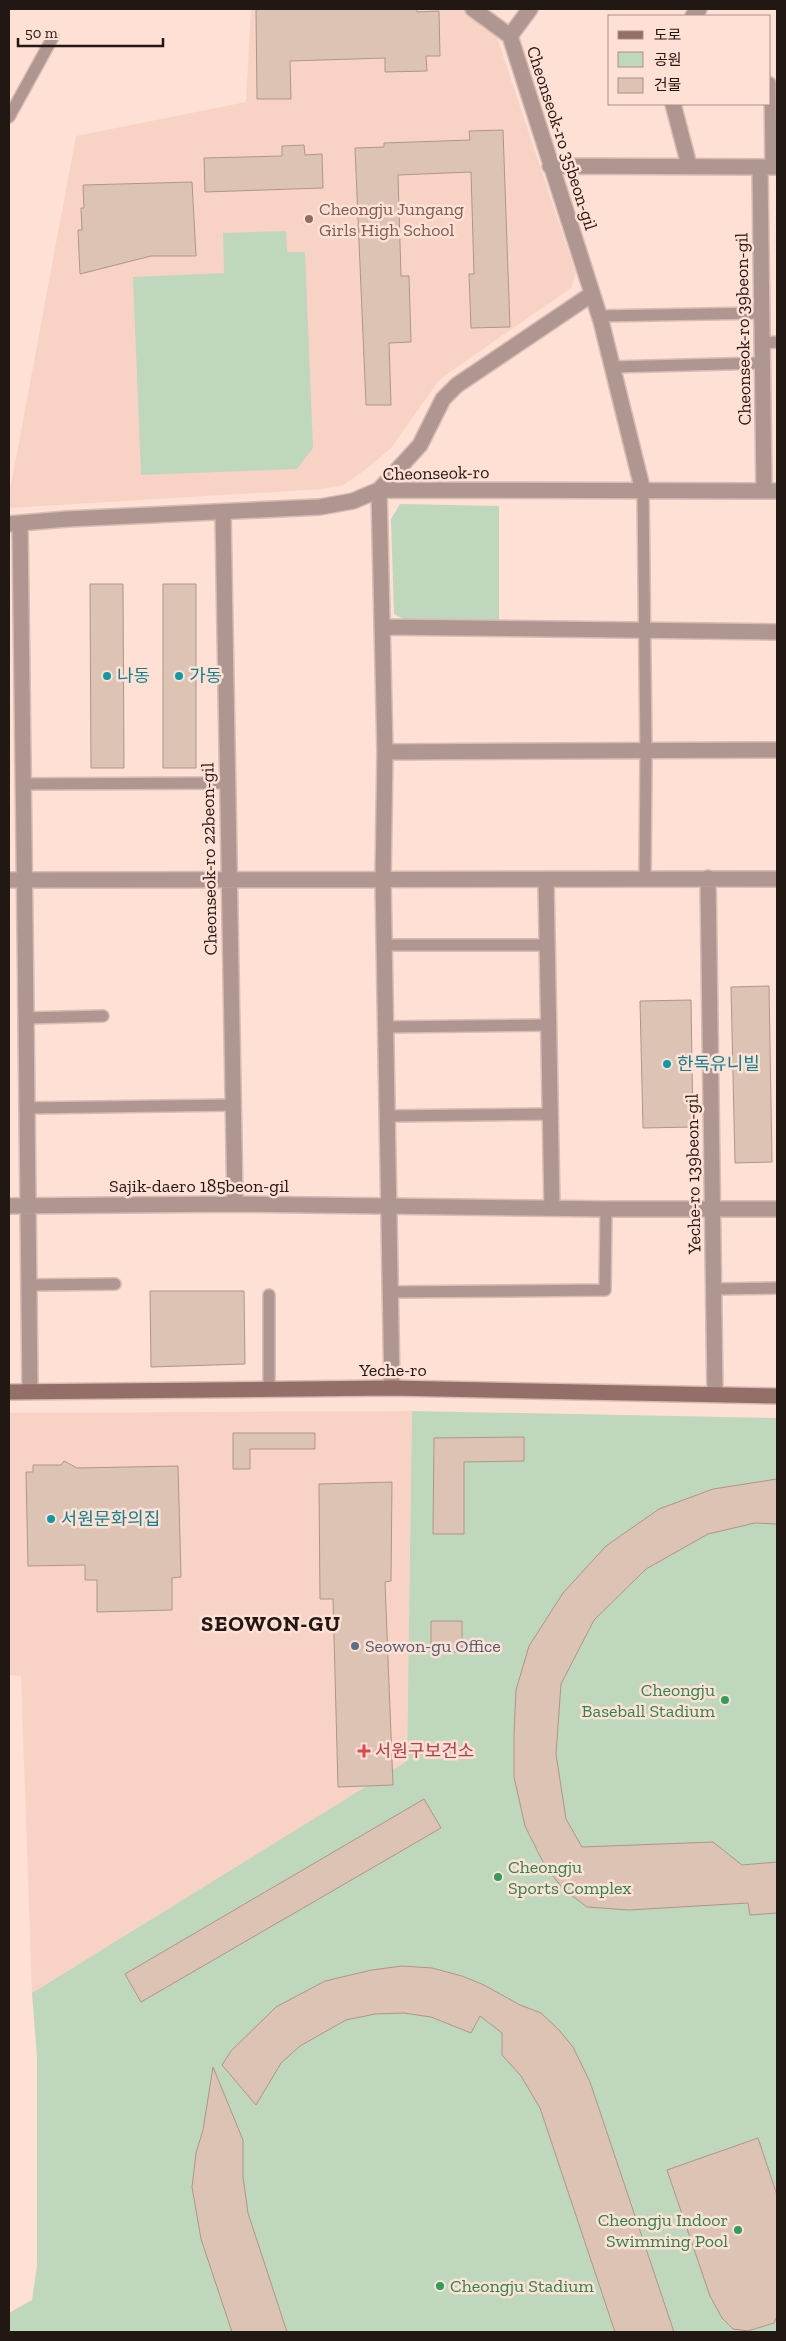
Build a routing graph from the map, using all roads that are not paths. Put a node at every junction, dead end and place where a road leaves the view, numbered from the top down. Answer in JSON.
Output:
{"nodes":[{"id":1,"x":473,"y":9,"type":"edge"},
{"id":2,"x":530,"y":9,"type":"edge"},
{"id":3,"x":510,"y":36,"type":"junction"},
{"id":4,"x":53,"y":37,"type":"dead end"},
{"id":5,"x":673,"y":105,"type":"edge"},
{"id":6,"x":770,"y":105,"type":"edge"},
{"id":7,"x":9,"y":116,"type":"edge"},
{"id":8,"x":550,"y":166,"type":"junction"},
{"id":9,"x":688,"y":166,"type":"junction"},
{"id":10,"x":769,"y":167,"type":"edge"},
{"id":11,"x":592,"y":294,"type":"junction"},
{"id":12,"x":762,"y":313,"type":"junction"},
{"id":13,"x":599,"y":316,"type":"junction"},
{"id":14,"x":770,"y":342,"type":"edge"},
{"id":15,"x":762,"y":363,"type":"junction"},
{"id":16,"x":612,"y":367,"type":"junction"},
{"id":17,"x":380,"y":490,"type":"junction"},
{"id":18,"x":643,"y":491,"type":"junction"},
{"id":19,"x":770,"y":491,"type":"edge"},
{"id":20,"x":222,"y":513,"type":"junction"},
{"id":21,"x":14,"y":523,"type":"edge"},
{"id":22,"x":383,"y":627,"type":"junction"},
{"id":23,"x":644,"y":631,"type":"junction"},
{"id":24,"x":777,"y":632,"type":"edge"},
{"id":25,"x":771,"y":750,"type":"edge"},
{"id":26,"x":646,"y":751,"type":"junction"},
{"id":27,"x":385,"y":752,"type":"junction"},
{"id":28,"x":227,"y":783,"type":"junction"},
{"id":29,"x":22,"y":784,"type":"junction"},
{"id":30,"x":708,"y":878,"type":"junction"},
{"id":31,"x":645,"y":879,"type":"junction"},
{"id":32,"x":777,"y":879,"type":"edge"},
{"id":33,"x":16,"y":880,"type":"edge"},
{"id":34,"x":383,"y":880,"type":"junction"},
{"id":35,"x":546,"y":880,"type":"junction"},
{"id":36,"x":228,"y":881,"type":"junction"},
{"id":37,"x":385,"y":945,"type":"junction"},
{"id":38,"x":547,"y":945,"type":"junction"},
{"id":39,"x":103,"y":1016,"type":"dead end"},
{"id":40,"x":26,"y":1018,"type":"junction"},
{"id":41,"x":548,"y":1025,"type":"junction"},
{"id":42,"x":386,"y":1027,"type":"junction"},
{"id":43,"x":232,"y":1105,"type":"junction"},
{"id":44,"x":28,"y":1108,"type":"junction"},
{"id":45,"x":550,"y":1114,"type":"junction"},
{"id":46,"x":388,"y":1116,"type":"junction"},
{"id":47,"x":235,"y":1204,"type":"junction"},
{"id":48,"x":9,"y":1206,"type":"edge"},
{"id":49,"x":30,"y":1206,"type":"junction"},
{"id":50,"x":390,"y":1206,"type":"junction"},
{"id":51,"x":552,"y":1208,"type":"junction"},
{"id":52,"x":606,"y":1209,"type":"junction"},
{"id":53,"x":777,"y":1209,"type":"edge"},
{"id":54,"x":712,"y":1210,"type":"junction"},
{"id":55,"x":115,"y":1284,"type":"dead end"},
{"id":56,"x":30,"y":1285,"type":"junction"},
{"id":57,"x":777,"y":1288,"type":"edge"},
{"id":58,"x":713,"y":1289,"type":"junction"},
{"id":59,"x":391,"y":1292,"type":"junction"},
{"id":60,"x":268,"y":1295,"type":"dead end"},
{"id":61,"x":392,"y":1388,"type":"junction"},
{"id":62,"x":269,"y":1389,"type":"junction"},
{"id":63,"x":30,"y":1391,"type":"junction"},
{"id":64,"x":9,"y":1392,"type":"edge"},
{"id":65,"x":714,"y":1394,"type":"junction"},
{"id":66,"x":777,"y":1396,"type":"edge"}],
"edges":[{"from":1,"to":3,"type":"street","name":"Cheonseok-ro 35beon-gil"},
{"from":2,"to":3,"type":"street"},
{"from":3,"to":8,"type":"street","name":"Cheonseok-ro 35beon-gil"},
{"from":4,"to":7,"type":"lane"},
{"from":5,"to":9,"type":"street"},
{"from":6,"to":10,"type":"lane"},
{"from":8,"to":9,"type":"street"},
{"from":8,"to":11,"type":"street","name":"Cheonseok-ro 35beon-gil"},
{"from":9,"to":10,"type":"street"},
{"from":10,"to":12,"type":"street","name":"Cheonseok-ro 39beon-gil"},
{"from":11,"to":13,"type":"street","name":"Cheonseok-ro 35beon-gil"},
{"from":11,"to":17,"type":"street"},
{"from":12,"to":13,"type":"lane"},
{"from":12,"to":14,"type":"street","name":"Cheonseok-ro 39beon-gil"},
{"from":13,"to":16,"type":"street","name":"Cheonseok-ro 35beon-gil"},
{"from":14,"to":15,"type":"street","name":"Cheonseok-ro 39beon-gil"},
{"from":15,"to":16,"type":"lane"},
{"from":15,"to":19,"type":"street","name":"Cheonseok-ro 39beon-gil"},
{"from":16,"to":18,"type":"street","name":"Cheonseok-ro 35beon-gil"},
{"from":17,"to":18,"type":"street","name":"Cheonseok-ro"},
{"from":17,"to":20,"type":"street","name":"Cheonseok-ro"},
{"from":17,"to":22,"type":"street"},
{"from":18,"to":19,"type":"street","name":"Cheonseok-ro"},
{"from":18,"to":23,"type":"lane"},
{"from":20,"to":21,"type":"street","name":"Cheonseok-ro"},
{"from":20,"to":28,"type":"street","name":"Cheonseok-ro 22beon-gil"},
{"from":21,"to":29,"type":"street"},
{"from":22,"to":23,"type":"street"},
{"from":22,"to":27,"type":"street"},
{"from":23,"to":24,"type":"street"},
{"from":23,"to":26,"type":"lane"},
{"from":25,"to":26,"type":"street"},
{"from":26,"to":27,"type":"street"},
{"from":26,"to":31,"type":"lane"},
{"from":27,"to":34,"type":"street"},
{"from":28,"to":29,"type":"lane"},
{"from":28,"to":36,"type":"street","name":"Cheonseok-ro 22beon-gil"},
{"from":29,"to":33,"type":"street"},
{"from":30,"to":31,"type":"street"},
{"from":30,"to":32,"type":"street"},
{"from":30,"to":54,"type":"street","name":"Yeche-ro 139beon-gil"},
{"from":31,"to":35,"type":"street"},
{"from":33,"to":36,"type":"street"},
{"from":33,"to":40,"type":"street"},
{"from":34,"to":35,"type":"street"},
{"from":34,"to":36,"type":"street"},
{"from":34,"to":37,"type":"street"},
{"from":35,"to":38,"type":"street"},
{"from":36,"to":43,"type":"street","name":"Cheonseok-ro 22beon-gil"},
{"from":37,"to":38,"type":"lane"},
{"from":37,"to":42,"type":"street"},
{"from":38,"to":41,"type":"street"},
{"from":39,"to":40,"type":"lane"},
{"from":40,"to":44,"type":"street"},
{"from":41,"to":42,"type":"lane"},
{"from":41,"to":45,"type":"street"},
{"from":42,"to":46,"type":"street"},
{"from":43,"to":44,"type":"lane"},
{"from":43,"to":47,"type":"street","name":"Cheonseok-ro 22beon-gil"},
{"from":44,"to":49,"type":"street"},
{"from":45,"to":46,"type":"lane"},
{"from":45,"to":51,"type":"street"},
{"from":46,"to":50,"type":"street"},
{"from":47,"to":49,"type":"street","name":"Sajik-daero 185beon-gil"},
{"from":47,"to":50,"type":"street","name":"Sajik-daero 185beon-gil"},
{"from":48,"to":49,"type":"street","name":"Sajik-daero 185beon-gil"},
{"from":49,"to":56,"type":"street"},
{"from":50,"to":51,"type":"street","name":"Sajik-daero 185beon-gil"},
{"from":50,"to":59,"type":"street"},
{"from":51,"to":52,"type":"street","name":"Sajik-daero 185beon-gil"},
{"from":52,"to":54,"type":"street","name":"Sajik-daero 185beon-gil"},
{"from":52,"to":59,"type":"lane"},
{"from":53,"to":54,"type":"street","name":"Sajik-daero 185beon-gil"},
{"from":54,"to":58,"type":"street","name":"Yeche-ro 139beon-gil"},
{"from":55,"to":56,"type":"lane"},
{"from":56,"to":63,"type":"street"},
{"from":57,"to":58,"type":"lane"},
{"from":58,"to":65,"type":"street","name":"Yeche-ro 139beon-gil"},
{"from":59,"to":61,"type":"street"},
{"from":60,"to":62,"type":"lane"},
{"from":61,"to":62,"type":"street","name":"Yeche-ro"},
{"from":61,"to":65,"type":"street","name":"Yeche-ro"},
{"from":62,"to":63,"type":"street","name":"Yeche-ro"},
{"from":63,"to":64,"type":"street","name":"Yeche-ro"},
{"from":65,"to":66,"type":"street","name":"Yeche-ro"}]}
